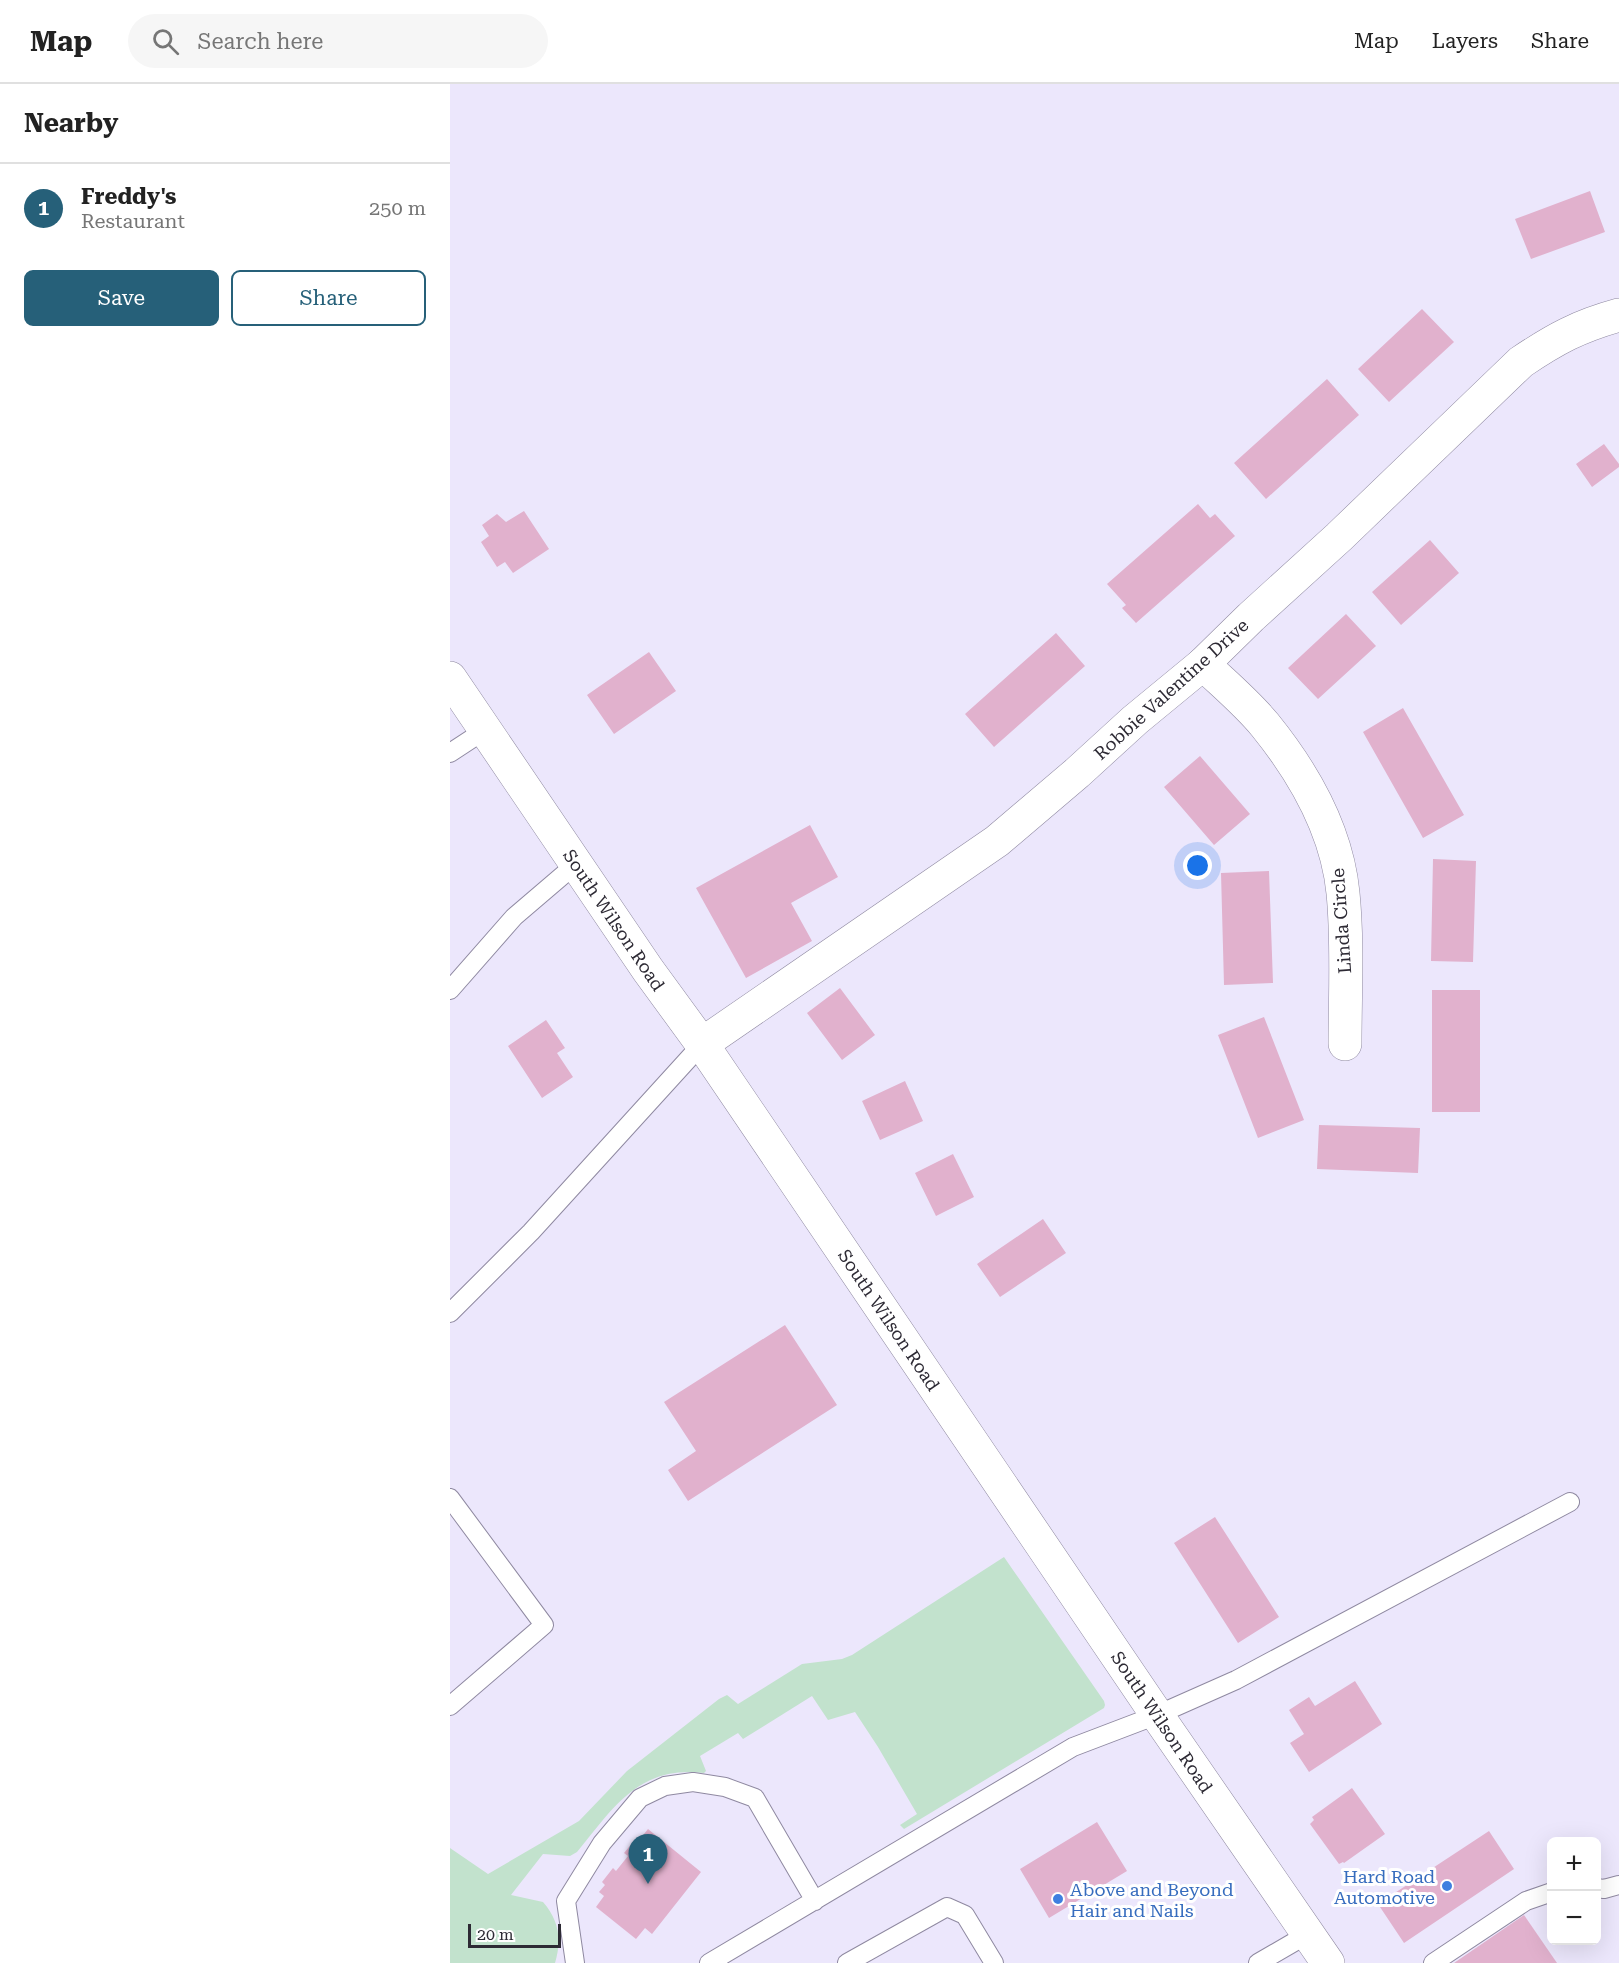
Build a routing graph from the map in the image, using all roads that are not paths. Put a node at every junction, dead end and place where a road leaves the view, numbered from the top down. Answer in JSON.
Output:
{"nodes":[{"id":1,"x":1619,"y":315,"type":"edge"},
{"id":2,"x":1203,"y":664,"type":"junction"},
{"id":3,"x":450,"y":678,"type":"edge"},
{"id":4,"x":485,"y":730,"type":"junction"},
{"id":5,"x":450,"y":753,"type":"edge"},
{"id":6,"x":576,"y":864,"type":"junction"},
{"id":7,"x":450,"y":990,"type":"edge"},
{"id":8,"x":702,"y":1044,"type":"junction"},
{"id":9,"x":1345,"y":1044,"type":"dead end"},
{"id":10,"x":450,"y":1313,"type":"edge"},
{"id":11,"x":450,"y":1498,"type":"edge"},
{"id":12,"x":1570,"y":1502,"type":"dead end"},
{"id":13,"x":450,"y":1706,"type":"edge"},
{"id":14,"x":1157,"y":1715,"type":"junction"},
{"id":15,"x":1619,"y":1886,"type":"edge"},
{"id":16,"x":1601,"y":1888,"type":"edge"},
{"id":17,"x":1547,"y":1893,"type":"edge"},
{"id":18,"x":815,"y":1901,"type":"junction"},
{"id":19,"x":1308,"y":1934,"type":"junction"},
{"id":20,"x":575,"y":1963,"type":"edge"},
{"id":21,"x":709,"y":1963,"type":"edge"},
{"id":22,"x":847,"y":1963,"type":"edge"},
{"id":23,"x":994,"y":1963,"type":"edge"},
{"id":24,"x":1258,"y":1963,"type":"edge"},
{"id":25,"x":1328,"y":1963,"type":"edge"},
{"id":26,"x":1433,"y":1963,"type":"edge"}],
"edges":[{"from":1,"to":2,"type":"street","name":"Robbie Valentine Drive"},
{"from":2,"to":8,"type":"street","name":"Robbie Valentine Drive"},
{"from":2,"to":9,"type":"street","name":"Linda Circle"},
{"from":3,"to":4,"type":"street","name":"South Wilson Road"},
{"from":4,"to":5,"type":"lane"},
{"from":4,"to":6,"type":"street","name":"South Wilson Road"},
{"from":6,"to":7,"type":"lane"},
{"from":6,"to":8,"type":"street","name":"South Wilson Road"},
{"from":8,"to":10,"type":"lane"},
{"from":8,"to":14,"type":"street","name":"South Wilson Road"},
{"from":11,"to":13,"type":"lane"},
{"from":12,"to":14,"type":"lane"},
{"from":14,"to":18,"type":"lane"},
{"from":14,"to":19,"type":"street","name":"South Wilson Road"},
{"from":15,"to":16,"type":"lane"},
{"from":17,"to":26,"type":"lane"},
{"from":18,"to":20,"type":"lane"},
{"from":18,"to":21,"type":"lane"},
{"from":19,"to":24,"type":"lane"},
{"from":19,"to":25,"type":"street","name":"South Wilson Road"},
{"from":22,"to":23,"type":"lane"}]}
